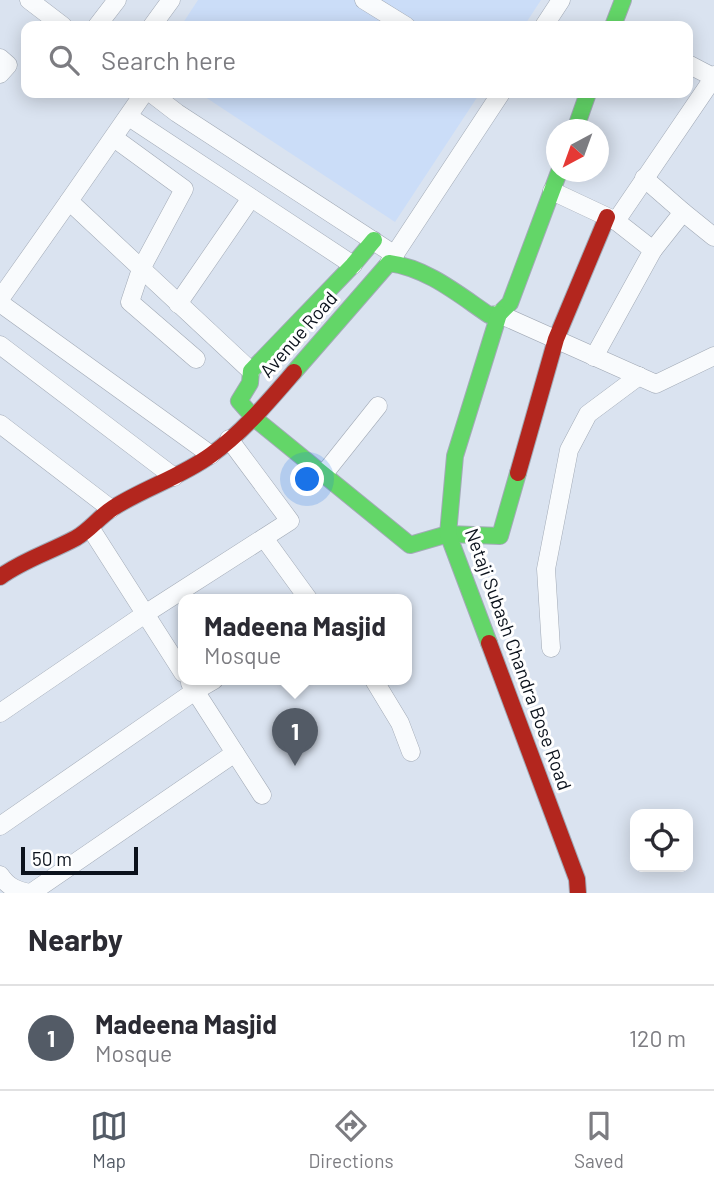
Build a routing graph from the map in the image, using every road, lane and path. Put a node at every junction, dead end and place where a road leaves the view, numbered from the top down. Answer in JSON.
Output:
{"nodes":[{"id":1,"x":29,"y":0,"type":"edge"},
{"id":2,"x":171,"y":0,"type":"edge"},
{"id":3,"x":364,"y":0,"type":"edge"},
{"id":4,"x":561,"y":0,"type":"edge"},
{"id":5,"x":602,"y":0,"type":"edge"},
{"id":6,"x":622,"y":0,"type":"edge"},
{"id":7,"x":110,"y":2,"type":"edge"},
{"id":8,"x":56,"y":21,"type":"edge"},
{"id":9,"x":100,"y":21,"type":"edge"},
{"id":10,"x":156,"y":21,"type":"edge"},
{"id":11,"x":398,"y":21,"type":"edge"},
{"id":12,"x":547,"y":21,"type":"edge"},
{"id":13,"x":616,"y":21,"type":"edge"},
{"id":14,"x":0,"y":58,"type":"edge"},
{"id":15,"x":693,"y":66,"type":"edge"},
{"id":16,"x":0,"y":74,"type":"edge"},
{"id":17,"x":714,"y":76,"type":"edge"},
{"id":18,"x":141,"y":98,"type":"edge"},
{"id":19,"x":157,"y":98,"type":"edge"},
{"id":20,"x":497,"y":98,"type":"edge"},
{"id":21,"x":586,"y":98,"type":"edge"},
{"id":22,"x":129,"y":117,"type":"junction"},
{"id":23,"x":579,"y":119,"type":"edge"},
{"id":24,"x":114,"y":138,"type":"junction"},
{"id":25,"x":645,"y":178,"type":"junction"},
{"id":26,"x":555,"y":182,"type":"edge"},
{"id":27,"x":552,"y":191,"type":"junction"},
{"id":28,"x":251,"y":198,"type":"junction"},
{"id":29,"x":69,"y":201,"type":"junction"},
{"id":30,"x":683,"y":212,"type":"junction"},
{"id":31,"x":611,"y":219,"type":"junction"},
{"id":32,"x":712,"y":231,"type":"edge"},
{"id":33,"x":374,"y":240,"type":"junction"},
{"id":34,"x":653,"y":250,"type":"junction"},
{"id":35,"x":392,"y":259,"type":"junction"},
{"id":36,"x":353,"y":265,"type":"junction"},
{"id":37,"x":141,"y":270,"type":"junction"},
{"id":38,"x":0,"y":301,"type":"edge"},
{"id":39,"x":178,"y":304,"type":"junction"},
{"id":40,"x":499,"y":314,"type":"junction"},
{"id":41,"x":556,"y":339,"type":"junction"},
{"id":42,"x":0,"y":345,"type":"edge"},
{"id":43,"x":714,"y":356,"type":"edge"},
{"id":44,"x":594,"y":357,"type":"junction"},
{"id":45,"x":197,"y":359,"type":"dead end"},
{"id":46,"x":251,"y":371,"type":"junction"},
{"id":47,"x":639,"y":376,"type":"junction"},
{"id":48,"x":378,"y":406,"type":"dead end"},
{"id":49,"x":254,"y":418,"type":"junction"},
{"id":50,"x":0,"y":424,"type":"edge"},
{"id":51,"x":229,"y":439,"type":"junction"},
{"id":52,"x":211,"y":455,"type":"junction"},
{"id":53,"x":323,"y":475,"type":"junction"},
{"id":54,"x":174,"y":477,"type":"junction"},
{"id":55,"x":111,"y":509,"type":"junction"},
{"id":56,"x":91,"y":529,"type":"junction"},
{"id":57,"x":448,"y":534,"type":"junction"},
{"id":58,"x":264,"y":538,"type":"junction"},
{"id":59,"x":0,"y":576,"type":"edge"},
{"id":60,"x":305,"y":594,"type":"edge"},
{"id":61,"x":145,"y":614,"type":"junction"},
{"id":62,"x":551,"y":648,"type":"dead end"},
{"id":63,"x":178,"y":665,"type":"edge"},
{"id":64,"x":191,"y":685,"type":"edge"},
{"id":65,"x":377,"y":685,"type":"edge"},
{"id":66,"x":0,"y":713,"type":"edge"},
{"id":67,"x":411,"y":752,"type":"dead end"},
{"id":68,"x":235,"y":753,"type":"junction"},
{"id":69,"x":262,"y":795,"type":"dead end"},
{"id":70,"x":0,"y":826,"type":"edge"},
{"id":71,"x":0,"y":875,"type":"edge"},
{"id":72,"x":578,"y":893,"type":"edge"}],
"edges":[{"from":1,"to":8,"type":"street"},
{"from":2,"to":10,"type":"street"},
{"from":3,"to":11,"type":"street"},
{"from":4,"to":12,"type":"street"},
{"from":5,"to":6,"type":"main road"},
{"from":6,"to":13,"type":"main road"},
{"from":7,"to":9,"type":"street"},
{"from":14,"to":16,"type":"street"},
{"from":15,"to":17,"type":"street"},
{"from":17,"to":25,"type":"street"},
{"from":18,"to":22,"type":"street"},
{"from":19,"to":33,"type":"street"},
{"from":20,"to":35,"type":"street"},
{"from":21,"to":23,"type":"main road"},
{"from":22,"to":24,"type":"street"},
{"from":22,"to":28,"type":"street"},
{"from":24,"to":29,"type":"street"},
{"from":24,"to":37,"type":"street"},
{"from":25,"to":30,"type":"street"},
{"from":25,"to":31,"type":"street"},
{"from":26,"to":27,"type":"main road"},
{"from":27,"to":31,"type":"street"},
{"from":27,"to":40,"type":"main road"},
{"from":28,"to":36,"type":"street"},
{"from":28,"to":39,"type":"street"},
{"from":29,"to":37,"type":"street"},
{"from":29,"to":38,"type":"street"},
{"from":30,"to":32,"type":"street"},
{"from":30,"to":34,"type":"street"},
{"from":31,"to":34,"type":"street"},
{"from":31,"to":41,"type":"main road"},
{"from":33,"to":35,"type":"street"},
{"from":33,"to":36,"type":"main road"},
{"from":34,"to":44,"type":"street"},
{"from":35,"to":40,"type":"main road"},
{"from":35,"to":49,"type":"main road","name":"Avenue Road"},
{"from":36,"to":46,"type":"main road"},
{"from":37,"to":39,"type":"street"},
{"from":37,"to":45,"type":"street"},
{"from":38,"to":52,"type":"street"},
{"from":39,"to":46,"type":"street"},
{"from":40,"to":41,"type":"street"},
{"from":40,"to":57,"type":"main road","name":"Netaji Subash Chandra Bose Road"},
{"from":41,"to":44,"type":"street"},
{"from":41,"to":57,"type":"main road"},
{"from":42,"to":54,"type":"street"},
{"from":43,"to":47,"type":"street"},
{"from":44,"to":47,"type":"street"},
{"from":46,"to":49,"type":"main road"},
{"from":47,"to":62,"type":"street"},
{"from":48,"to":53,"type":"street"},
{"from":49,"to":51,"type":"main road","name":"Avenue Road"},
{"from":49,"to":53,"type":"main road"},
{"from":50,"to":55,"type":"street"},
{"from":51,"to":52,"type":"main road","name":"Avenue Road"},
{"from":51,"to":58,"type":"street"},
{"from":52,"to":54,"type":"main road","name":"Avenue Road"},
{"from":53,"to":57,"type":"main road"},
{"from":54,"to":55,"type":"main road","name":"Avenue Road"},
{"from":55,"to":56,"type":"main road","name":"Avenue Road"},
{"from":56,"to":59,"type":"main road","name":"Avenue Road"},
{"from":56,"to":61,"type":"street"},
{"from":57,"to":72,"type":"main road","name":"Netaji Subash Chandra Bose Road"},
{"from":58,"to":60,"type":"street"},
{"from":58,"to":61,"type":"street"},
{"from":61,"to":63,"type":"street"},
{"from":61,"to":66,"type":"street"},
{"from":64,"to":68,"type":"street"},
{"from":64,"to":70,"type":"street"},
{"from":65,"to":67,"type":"street"},
{"from":68,"to":69,"type":"street"},
{"from":68,"to":71,"type":"street"}]}
